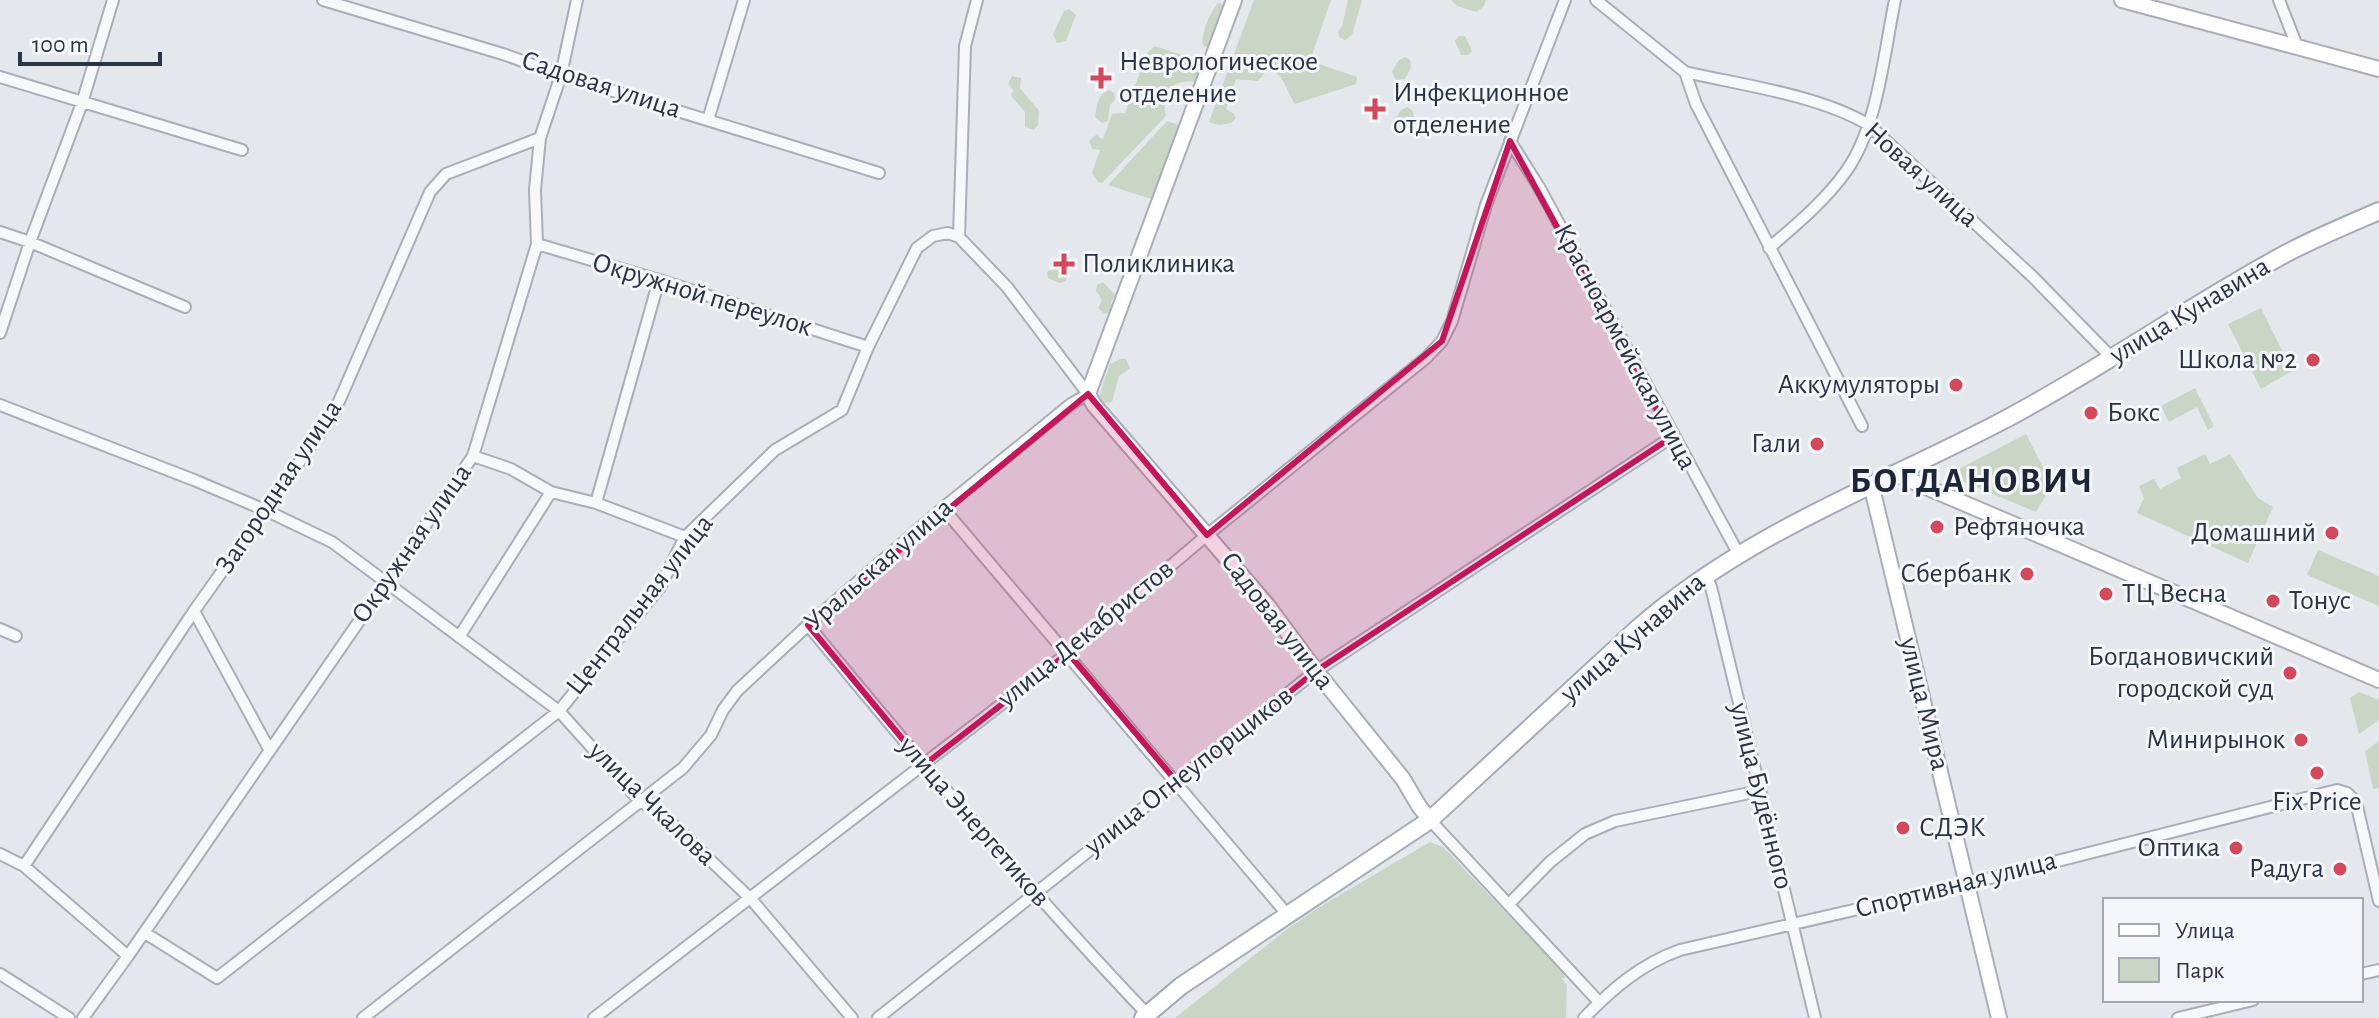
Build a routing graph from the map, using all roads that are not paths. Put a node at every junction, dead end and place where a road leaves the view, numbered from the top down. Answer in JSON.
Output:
{"nodes":[{"id":1,"x":113,"y":0,"type":"edge"},
{"id":2,"x":323,"y":0,"type":"edge"},
{"id":3,"x":577,"y":0,"type":"edge"},
{"id":4,"x":744,"y":0,"type":"edge"},
{"id":5,"x":977,"y":0,"type":"edge"},
{"id":6,"x":1234,"y":0,"type":"edge"},
{"id":7,"x":1565,"y":0,"type":"edge"},
{"id":8,"x":1596,"y":0,"type":"edge"},
{"id":9,"x":1895,"y":0,"type":"edge"},
{"id":10,"x":2122,"y":0,"type":"edge"},
{"id":11,"x":2279,"y":0,"type":"edge"},
{"id":12,"x":2297,"y":46,"type":"junction"},
{"id":13,"x":2379,"y":69,"type":"edge"},
{"id":14,"x":1685,"y":72,"type":"junction"},
{"id":15,"x":561,"y":75,"type":"junction"},
{"id":16,"x":0,"y":77,"type":"edge"},
{"id":17,"x":82,"y":103,"type":"junction"},
{"id":18,"x":708,"y":120,"type":"junction"},
{"id":19,"x":1869,"y":125,"type":"junction"},
{"id":20,"x":540,"y":138,"type":"junction"},
{"id":21,"x":1510,"y":141,"type":"junction"},
{"id":22,"x":242,"y":150,"type":"dead end"},
{"id":23,"x":879,"y":173,"type":"dead end"},
{"id":24,"x":2379,"y":211,"type":"edge"},
{"id":25,"x":0,"y":232,"type":"edge"},
{"id":26,"x":959,"y":237,"type":"junction"},
{"id":27,"x":30,"y":242,"type":"junction"},
{"id":28,"x":537,"y":244,"type":"junction"},
{"id":29,"x":1769,"y":248,"type":"junction"},
{"id":30,"x":659,"y":280,"type":"junction"},
{"id":31,"x":185,"y":307,"type":"dead end"},
{"id":32,"x":0,"y":333,"type":"edge"},
{"id":33,"x":868,"y":347,"type":"junction"},
{"id":34,"x":2112,"y":358,"type":"junction"},
{"id":35,"x":1088,"y":394,"type":"junction"},
{"id":36,"x":0,"y":405,"type":"edge"},
{"id":37,"x":1862,"y":426,"type":"dead end"},
{"id":38,"x":1672,"y":437,"type":"junction"},
{"id":39,"x":473,"y":456,"type":"junction"},
{"id":40,"x":1893,"y":473,"type":"junction"},
{"id":41,"x":1871,"y":484,"type":"junction"},
{"id":42,"x":551,"y":492,"type":"junction"},
{"id":43,"x":596,"y":503,"type":"junction"},
{"id":44,"x":943,"y":508,"type":"junction"},
{"id":45,"x":265,"y":510,"type":"junction"},
{"id":46,"x":1207,"y":535,"type":"junction"},
{"id":47,"x":685,"y":537,"type":"junction"},
{"id":48,"x":1738,"y":553,"type":"junction"},
{"id":49,"x":1706,"y":574,"type":"junction"},
{"id":50,"x":384,"y":584,"type":"junction"},
{"id":51,"x":194,"y":611,"type":"junction"},
{"id":52,"x":808,"y":625,"type":"junction"},
{"id":53,"x":0,"y":629,"type":"edge"},
{"id":54,"x":16,"y":636,"type":"dead end"},
{"id":55,"x":459,"y":637,"type":"junction"},
{"id":56,"x":1068,"y":653,"type":"junction"},
{"id":57,"x":1316,"y":671,"type":"junction"},
{"id":58,"x":2379,"y":680,"type":"edge"},
{"id":59,"x":559,"y":711,"type":"junction"},
{"id":60,"x":269,"y":749,"type":"junction"},
{"id":61,"x":924,"y":765,"type":"junction"},
{"id":62,"x":1177,"y":782,"type":"junction"},
{"id":63,"x":1759,"y":791,"type":"junction"},
{"id":64,"x":640,"y":801,"type":"junction"},
{"id":65,"x":1430,"y":820,"type":"junction"},
{"id":66,"x":0,"y":854,"type":"edge"},
{"id":67,"x":24,"y":866,"type":"junction"},
{"id":68,"x":1967,"y":884,"type":"junction"},
{"id":69,"x":1035,"y":892,"type":"junction"},
{"id":70,"x":751,"y":899,"type":"junction"},
{"id":71,"x":2379,"y":901,"type":"edge"},
{"id":72,"x":1509,"y":904,"type":"junction"},
{"id":73,"x":1286,"y":913,"type":"junction"},
{"id":74,"x":1793,"y":924,"type":"junction"},
{"id":75,"x":145,"y":933,"type":"junction"},
{"id":76,"x":128,"y":956,"type":"junction"},
{"id":77,"x":0,"y":974,"type":"edge"},
{"id":78,"x":1599,"y":1002,"type":"junction"},
{"id":79,"x":2245,"y":1002,"type":"edge"},
{"id":80,"x":1145,"y":1016,"type":"edge"},
{"id":81,"x":69,"y":1018,"type":"edge"},
{"id":82,"x":83,"y":1018,"type":"edge"},
{"id":83,"x":363,"y":1018,"type":"edge"},
{"id":84,"x":594,"y":1018,"type":"edge"},
{"id":85,"x":852,"y":1018,"type":"edge"},
{"id":86,"x":878,"y":1018,"type":"edge"},
{"id":87,"x":1584,"y":1018,"type":"edge"},
{"id":88,"x":1815,"y":1018,"type":"edge"},
{"id":89,"x":1999,"y":1018,"type":"edge"},
{"id":90,"x":2178,"y":1018,"type":"edge"}],
"edges":[{"from":1,"to":17,"type":"street"},
{"from":2,"to":15,"type":"street","name":"Садовая улица"},
{"from":3,"to":15,"type":"street","name":"Окружная улица"},
{"from":4,"to":18,"type":"street"},
{"from":5,"to":26,"type":"street"},
{"from":6,"to":35,"type":"street"},
{"from":7,"to":21,"type":"street","name":"улица Декабристов"},
{"from":8,"to":14,"type":"street"},
{"from":9,"to":19,"type":"street"},
{"from":10,"to":12,"type":"street"},
{"from":11,"to":12,"type":"street"},
{"from":12,"to":13,"type":"street"},
{"from":14,"to":19,"type":"street","name":"Новая улица"},
{"from":14,"to":29,"type":"street"},
{"from":15,"to":18,"type":"street","name":"Садовая улица"},
{"from":15,"to":20,"type":"street","name":"Окружная улица"},
{"from":16,"to":17,"type":"street"},
{"from":17,"to":22,"type":"street"},
{"from":17,"to":27,"type":"street"},
{"from":18,"to":23,"type":"street","name":"Садовая улица"},
{"from":19,"to":29,"type":"street"},
{"from":19,"to":34,"type":"street","name":"Новая улица"},
{"from":20,"to":28,"type":"street","name":"Окружная улица"},
{"from":20,"to":45,"type":"street","name":"Загородная улица"},
{"from":21,"to":38,"type":"street","name":"Красноармейская улица"},
{"from":21,"to":46,"type":"street","name":"улица Декабристов"},
{"from":24,"to":34,"type":"main road","name":"улица Кунавина"},
{"from":25,"to":27,"type":"street"},
{"from":26,"to":33,"type":"street","name":"Центральная улица"},
{"from":26,"to":35,"type":"street","name":"Садовая улица"},
{"from":27,"to":31,"type":"street"},
{"from":27,"to":32,"type":"street"},
{"from":28,"to":30,"type":"street","name":"Окружной переулок"},
{"from":28,"to":39,"type":"street","name":"Окружная улица"},
{"from":29,"to":37,"type":"street"},
{"from":30,"to":33,"type":"street","name":"Окружной переулок"},
{"from":30,"to":43,"type":"street"},
{"from":33,"to":47,"type":"street","name":"Центральная улица"},
{"from":34,"to":40,"type":"main road","name":"улица Кунавина"},
{"from":35,"to":44,"type":"street","name":"Уральская улица"},
{"from":35,"to":46,"type":"street","name":"Садовая улица"},
{"from":36,"to":45,"type":"street","name":"улица Чкалова"},
{"from":38,"to":48,"type":"street","name":"Красноармейская улица"},
{"from":38,"to":57,"type":"street","name":"улица Огнеупорщиков"},
{"from":39,"to":42,"type":"street"},
{"from":39,"to":50,"type":"street","name":"Окружная улица"},
{"from":40,"to":41,"type":"main road","name":"улица Кунавина"},
{"from":40,"to":58,"type":"street"},
{"from":41,"to":48,"type":"main road","name":"улица Кунавина"},
{"from":41,"to":68,"type":"street","name":"улица Мира"},
{"from":42,"to":43,"type":"street"},
{"from":42,"to":55,"type":"street"},
{"from":43,"to":47,"type":"street"},
{"from":44,"to":52,"type":"street","name":"Уральская улица"},
{"from":44,"to":56,"type":"street"},
{"from":45,"to":50,"type":"street","name":"улица Чкалова"},
{"from":45,"to":51,"type":"street","name":"Загородная улица"},
{"from":46,"to":56,"type":"street","name":"улица Декабристов"},
{"from":46,"to":57,"type":"street","name":"Садовая улица"},
{"from":47,"to":59,"type":"street","name":"Центральная улица"},
{"from":48,"to":49,"type":"main road","name":"улица Кунавина"},
{"from":49,"to":63,"type":"street","name":"улица Будённого"},
{"from":49,"to":65,"type":"main road","name":"улица Кунавина"},
{"from":50,"to":55,"type":"street","name":"улица Чкалова"},
{"from":50,"to":60,"type":"street","name":"Окружная улица"},
{"from":51,"to":60,"type":"street"},
{"from":51,"to":67,"type":"street","name":"Загородная улица"},
{"from":52,"to":61,"type":"street","name":"улица Энергетиков"},
{"from":52,"to":64,"type":"street","name":"Уральская улица"},
{"from":53,"to":54,"type":"street"},
{"from":55,"to":59,"type":"street","name":"улица Чкалова"},
{"from":56,"to":61,"type":"street","name":"улица Декабристов"},
{"from":56,"to":62,"type":"street"},
{"from":57,"to":62,"type":"street","name":"улица Огнеупорщиков"},
{"from":57,"to":65,"type":"street","name":"Садовая улица"},
{"from":59,"to":64,"type":"street","name":"улица Чкалова"},
{"from":59,"to":75,"type":"street","name":"Центральная улица"},
{"from":60,"to":75,"type":"street","name":"Окружная улица"},
{"from":61,"to":69,"type":"street","name":"улица Энергетиков"},
{"from":61,"to":70,"type":"street","name":"улица Декабристов"},
{"from":62,"to":69,"type":"street","name":"улица Огнеупорщиков"},
{"from":62,"to":73,"type":"street"},
{"from":63,"to":72,"type":"street"},
{"from":63,"to":74,"type":"street","name":"улица Будённого"},
{"from":64,"to":70,"type":"street","name":"улица Чкалова"},
{"from":64,"to":83,"type":"street","name":"Уральская улица"},
{"from":65,"to":72,"type":"street","name":"Садовая улица"},
{"from":65,"to":73,"type":"main road","name":"улица Кунавина"},
{"from":66,"to":67,"type":"street"},
{"from":67,"to":76,"type":"street"},
{"from":68,"to":71,"type":"street","name":"Спортивная улица"},
{"from":68,"to":74,"type":"street","name":"Спортивная улица"},
{"from":68,"to":89,"type":"street","name":"улица Мира"},
{"from":69,"to":80,"type":"street","name":"улица Энергетиков"},
{"from":69,"to":86,"type":"street","name":"улица Огнеупорщиков"},
{"from":70,"to":84,"type":"street","name":"улица Декабристов"},
{"from":70,"to":85,"type":"street","name":"улица Чкалова"},
{"from":72,"to":78,"type":"street","name":"Садовая улица"},
{"from":73,"to":80,"type":"main road","name":"улица Кунавина"},
{"from":74,"to":78,"type":"street","name":"Спортивная улица"},
{"from":74,"to":88,"type":"street","name":"улица Будённого"},
{"from":75,"to":76,"type":"street","name":"Окружная улица"},
{"from":76,"to":82,"type":"street","name":"Окружная улица"},
{"from":77,"to":81,"type":"street"},
{"from":78,"to":87,"type":"street","name":"Спортивная улица"},
{"from":79,"to":90,"type":"street"}]}
